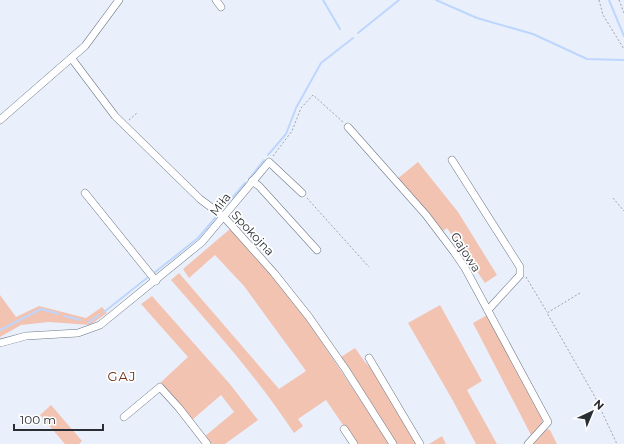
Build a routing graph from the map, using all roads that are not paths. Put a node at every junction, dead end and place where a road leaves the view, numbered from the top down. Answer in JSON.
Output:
{"nodes":[{"id":1,"x":119,"y":0,"type":"edge"},
{"id":2,"x":216,"y":0,"type":"edge"},
{"id":3,"x":220,"y":7,"type":"dead end"},
{"id":4,"x":72,"y":59,"type":"junction"},
{"id":5,"x":0,"y":120,"type":"edge"},
{"id":6,"x":348,"y":127,"type":"road end"},
{"id":7,"x":452,"y":160,"type":"dead end"},
{"id":8,"x":252,"y":181,"type":"junction"},
{"id":9,"x":85,"y":193,"type":"dead end"},
{"id":10,"x":302,"y":193,"type":"road end"},
{"id":11,"x":224,"y":217,"type":"junction"},
{"id":12,"x":317,"y":250,"type":"dead end"},
{"id":13,"x":156,"y":281,"type":"junction"},
{"id":14,"x":488,"y":310,"type":"junction"},
{"id":15,"x":0,"y":343,"type":"edge"},
{"id":16,"x":369,"y":358,"type":"dead end"},
{"id":17,"x":124,"y":417,"type":"dead end"},
{"id":18,"x":344,"y":429,"type":"dead end"},
{"id":19,"x":207,"y":444,"type":"edge"},
{"id":20,"x":354,"y":444,"type":"edge"},
{"id":21,"x":393,"y":444,"type":"edge"},
{"id":22,"x":420,"y":444,"type":"edge"},
{"id":23,"x":528,"y":444,"type":"edge"}],
"edges":[{"from":1,"to":4,"type":"street"},
{"from":2,"to":3,"type":"street"},
{"from":4,"to":5,"type":"street"},
{"from":4,"to":11,"type":"street","name":"Spokojna"},
{"from":6,"to":14,"type":"street","name":"Gajowa"},
{"from":7,"to":14,"type":"street"},
{"from":8,"to":10,"type":"street","name":"Miła"},
{"from":8,"to":11,"type":"street","name":"Miła"},
{"from":8,"to":12,"type":"street"},
{"from":9,"to":13,"type":"street"},
{"from":11,"to":13,"type":"street","name":"Miła"},
{"from":11,"to":21,"type":"street","name":"Spokojna"},
{"from":13,"to":15,"type":"street","name":"Miła"},
{"from":14,"to":23,"type":"street","name":"Gajowa"},
{"from":16,"to":22,"type":"street"},
{"from":17,"to":19,"type":"street"},
{"from":18,"to":20,"type":"street"}]}
